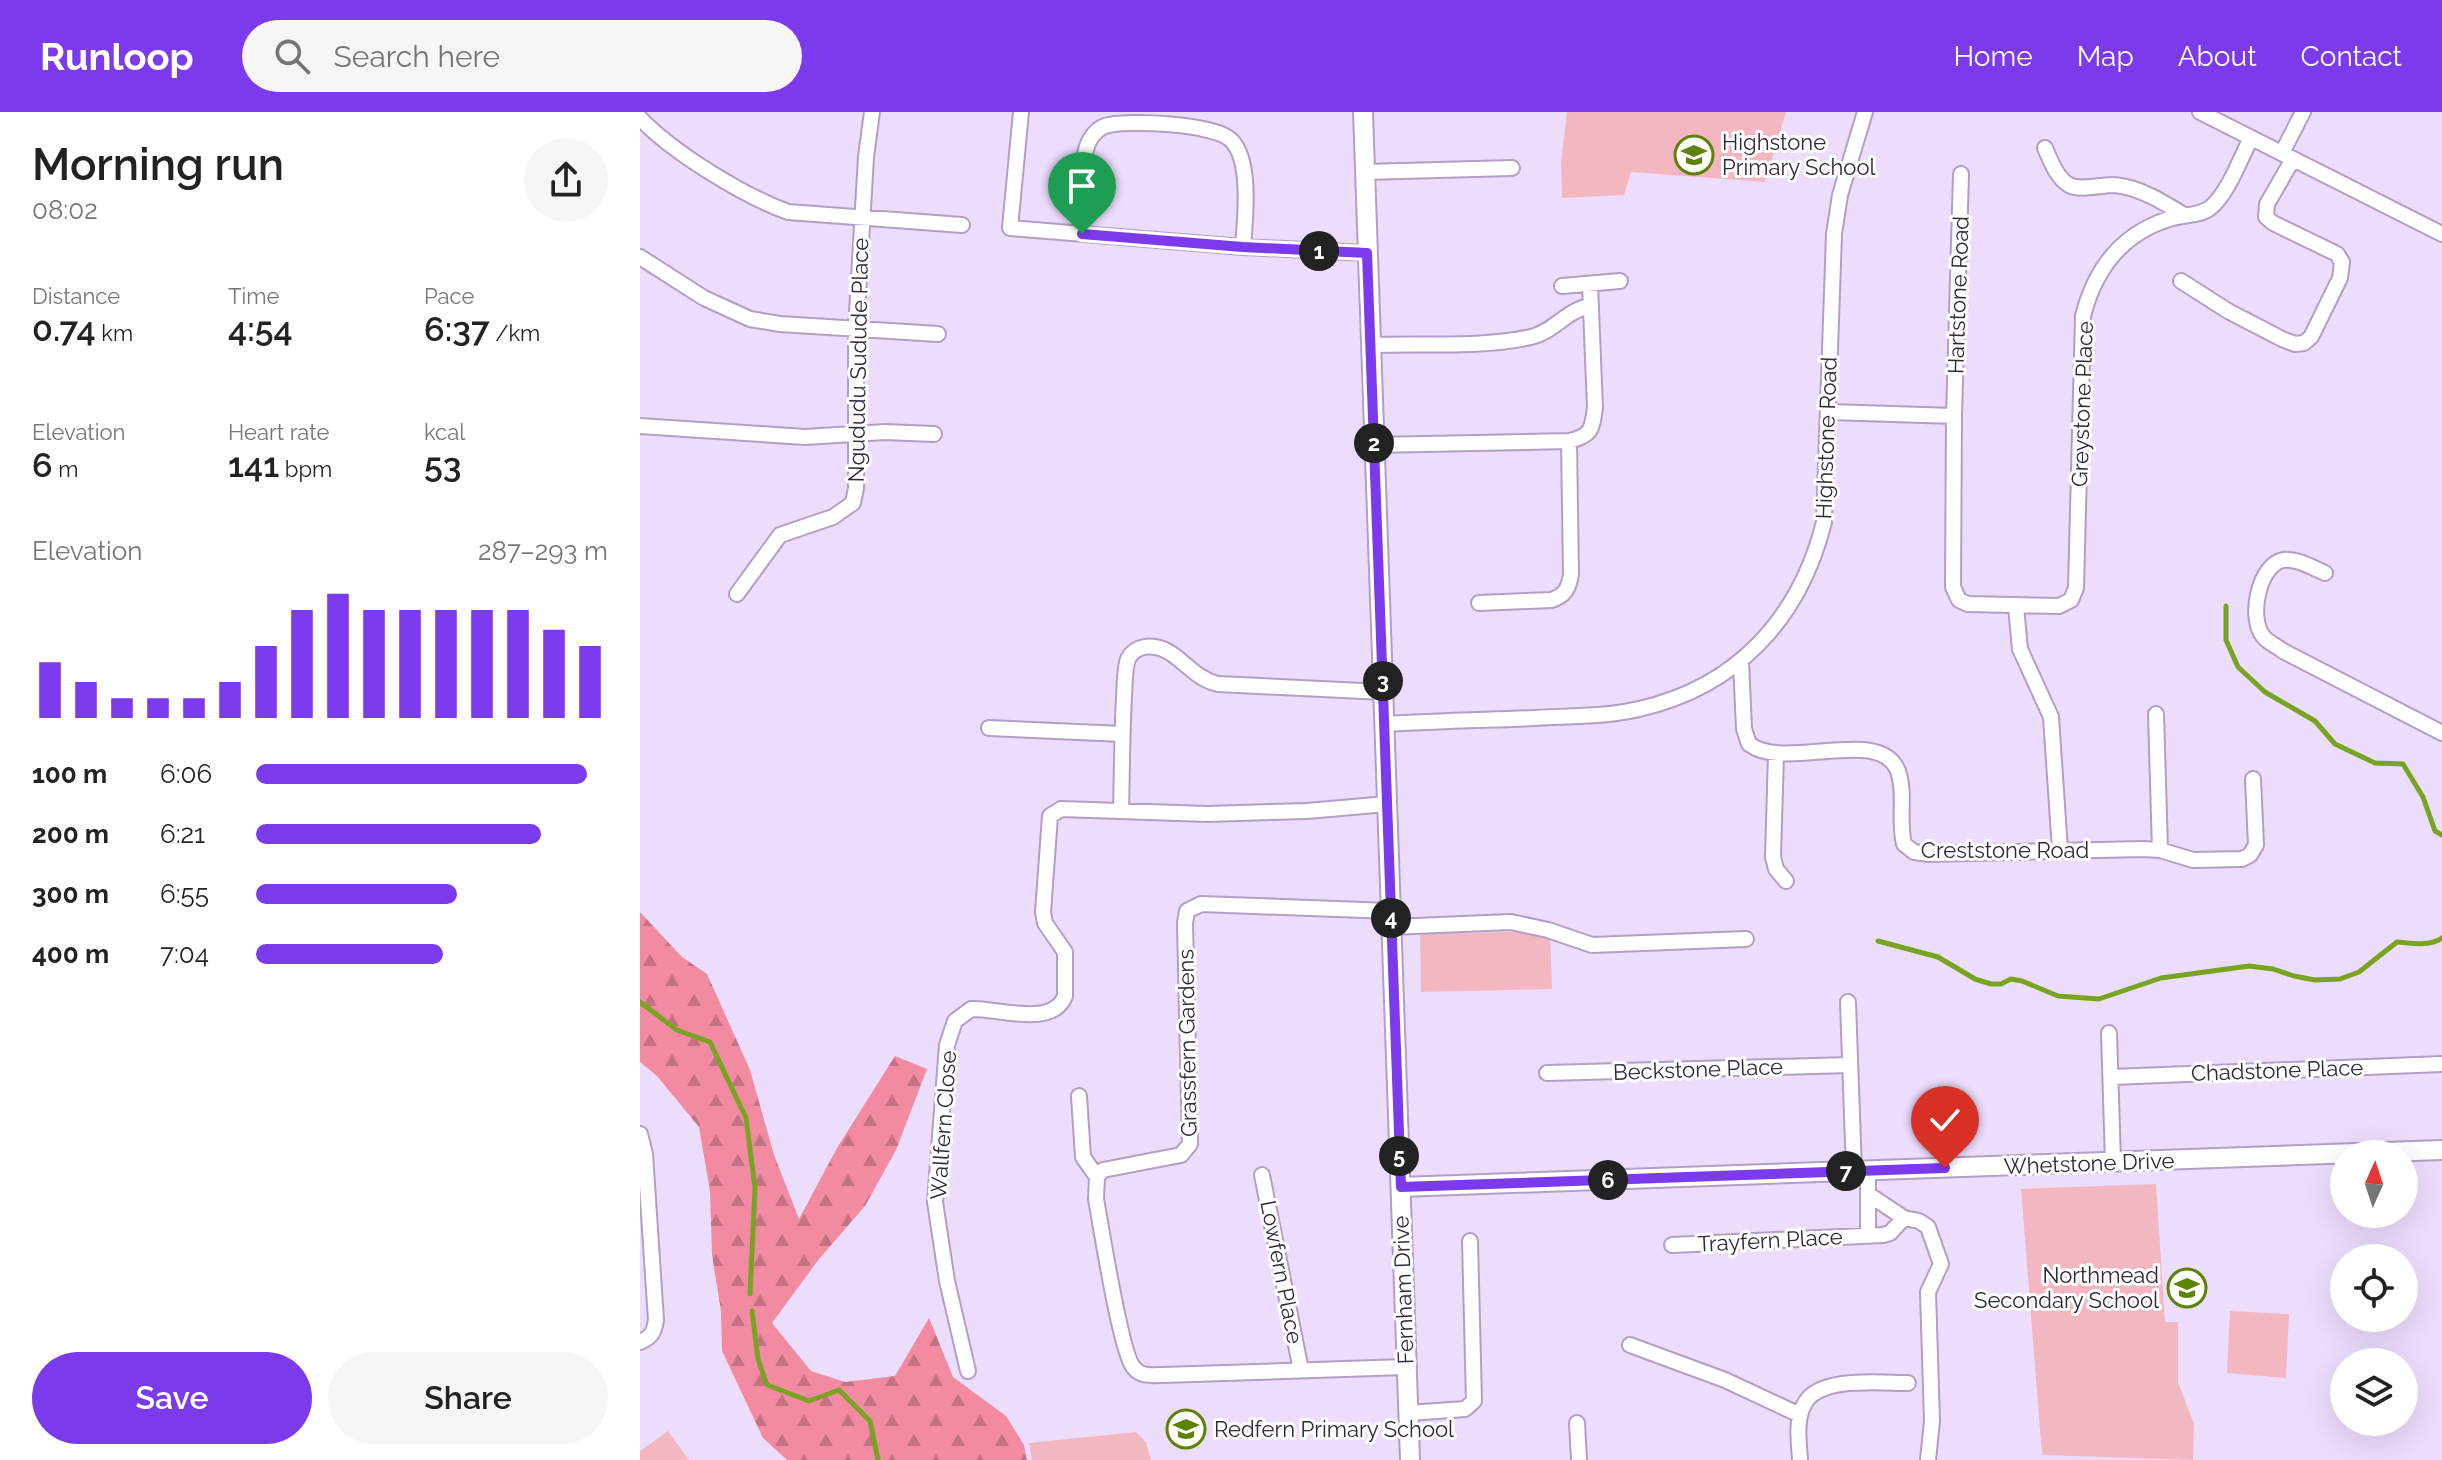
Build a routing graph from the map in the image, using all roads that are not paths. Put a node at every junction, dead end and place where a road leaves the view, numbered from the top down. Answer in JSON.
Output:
{"nodes":[{"id":1,"x":872,"y":112,"type":"edge"},
{"id":2,"x":1021,"y":112,"type":"edge"},
{"id":3,"x":1363,"y":112,"type":"edge"},
{"id":4,"x":1865,"y":112,"type":"edge"},
{"id":5,"x":2200,"y":112,"type":"edge"},
{"id":6,"x":2303,"y":112,"type":"edge"},
{"id":7,"x":640,"y":118,"type":"edge"},
{"id":8,"x":2251,"y":138,"type":"junction"},
{"id":9,"x":2045,"y":148,"type":"dead end"},
{"id":10,"x":2287,"y":156,"type":"junction"},
{"id":11,"x":1512,"y":168,"type":"dead end"},
{"id":12,"x":1365,"y":172,"type":"junction"},
{"id":13,"x":1961,"y":174,"type":"dead end"},
{"id":14,"x":2184,"y":215,"type":"junction"},
{"id":15,"x":862,"y":218,"type":"junction"},
{"id":16,"x":962,"y":225,"type":"dead end"},
{"id":17,"x":1082,"y":234,"type":"junction"},
{"id":18,"x":2442,"y":234,"type":"edge"},
{"id":19,"x":1243,"y":247,"type":"junction"},
{"id":20,"x":1367,"y":253,"type":"junction"},
{"id":21,"x":640,"y":257,"type":"edge"},
{"id":22,"x":1620,"y":281,"type":"dead end"},
{"id":23,"x":2181,"y":281,"type":"dead end"},
{"id":24,"x":1590,"y":284,"type":"junction"},
{"id":25,"x":1562,"y":286,"type":"dead end"},
{"id":26,"x":1591,"y":306,"type":"junction"},
{"id":27,"x":856,"y":329,"type":"junction"},
{"id":28,"x":938,"y":334,"type":"dead end"},
{"id":29,"x":1371,"y":345,"type":"junction"},
{"id":30,"x":1830,"y":412,"type":"junction"},
{"id":31,"x":1954,"y":416,"type":"junction"},
{"id":32,"x":640,"y":426,"type":"edge"},
{"id":33,"x":934,"y":434,"type":"dead end"},
{"id":34,"x":854,"y":436,"type":"junction"},
{"id":35,"x":1569,"y":441,"type":"junction"},
{"id":36,"x":1374,"y":445,"type":"junction"},
{"id":37,"x":2325,"y":573,"type":"dead end"},
{"id":38,"x":737,"y":594,"type":"dead end"},
{"id":39,"x":1479,"y":603,"type":"dead end"},
{"id":40,"x":2016,"y":607,"type":"junction"},
{"id":41,"x":1741,"y":661,"type":"junction"},
{"id":42,"x":1383,"y":692,"type":"junction"},
{"id":43,"x":2156,"y":714,"type":"dead end"},
{"id":44,"x":1384,"y":724,"type":"junction"},
{"id":45,"x":989,"y":728,"type":"dead end"},
{"id":46,"x":2442,"y":733,"type":"edge"},
{"id":47,"x":1122,"y":734,"type":"junction"},
{"id":48,"x":1776,"y":754,"type":"junction"},
{"id":49,"x":2253,"y":779,"type":"dead end"},
{"id":50,"x":1387,"y":804,"type":"junction"},
{"id":51,"x":1121,"y":809,"type":"junction"},
{"id":52,"x":2060,"y":850,"type":"junction"},
{"id":53,"x":2160,"y":850,"type":"junction"},
{"id":54,"x":1786,"y":881,"type":"dead end"},
{"id":55,"x":1391,"y":919,"type":"junction"},
{"id":56,"x":1746,"y":939,"type":"dead end"},
{"id":57,"x":1848,"y":1002,"type":"dead end"},
{"id":58,"x":2109,"y":1033,"type":"dead end"},
{"id":59,"x":2442,"y":1064,"type":"edge"},
{"id":60,"x":1850,"y":1065,"type":"junction"},
{"id":61,"x":1547,"y":1073,"type":"dead end"},
{"id":62,"x":2112,"y":1077,"type":"junction"},
{"id":63,"x":1079,"y":1096,"type":"dead end"},
{"id":64,"x":640,"y":1134,"type":"edge"},
{"id":65,"x":2442,"y":1150,"type":"edge"},
{"id":66,"x":2113,"y":1162,"type":"junction"},
{"id":67,"x":1861,"y":1171,"type":"junction"},
{"id":68,"x":1262,"y":1175,"type":"dead end"},
{"id":69,"x":1097,"y":1177,"type":"junction"},
{"id":70,"x":1401,"y":1187,"type":"junction"},
{"id":71,"x":1868,"y":1194,"type":"junction"},
{"id":72,"x":644,"y":1212,"type":"edge"},
{"id":73,"x":1904,"y":1218,"type":"junction"},
{"id":74,"x":1868,"y":1236,"type":"junction"},
{"id":75,"x":1470,"y":1241,"type":"dead end"},
{"id":76,"x":1672,"y":1245,"type":"dead end"},
{"id":77,"x":640,"y":1342,"type":"edge"},
{"id":78,"x":1630,"y":1345,"type":"dead end"},
{"id":79,"x":1405,"y":1367,"type":"junction"},
{"id":80,"x":1301,"y":1370,"type":"junction"},
{"id":81,"x":968,"y":1371,"type":"dead end"},
{"id":82,"x":1908,"y":1383,"type":"dead end"},
{"id":83,"x":1408,"y":1413,"type":"junction"},
{"id":84,"x":1800,"y":1415,"type":"junction"},
{"id":85,"x":1577,"y":1423,"type":"dead end"},
{"id":86,"x":1410,"y":1460,"type":"edge"},
{"id":87,"x":1579,"y":1460,"type":"edge"},
{"id":88,"x":1800,"y":1460,"type":"edge"},
{"id":89,"x":1928,"y":1460,"type":"edge"}],
"edges":[{"from":1,"to":15,"type":"street","name":"Ngududu Sudude Place"},
{"from":2,"to":17,"type":"street"},
{"from":3,"to":12,"type":"street","name":"Fernham Drive"},
{"from":4,"to":30,"type":"street","name":"Highstone Road"},
{"from":5,"to":8,"type":"street"},
{"from":6,"to":10,"type":"street"},
{"from":7,"to":15,"type":"street"},
{"from":8,"to":10,"type":"street"},
{"from":8,"to":14,"type":"street","name":"Greystone Place"},
{"from":9,"to":14,"type":"street"},
{"from":10,"to":18,"type":"street"},
{"from":10,"to":23,"type":"street"},
{"from":11,"to":12,"type":"street"},
{"from":12,"to":20,"type":"street","name":"Fernham Drive"},
{"from":13,"to":31,"type":"street","name":"Hartstone Road"},
{"from":14,"to":40,"type":"street","name":"Greystone Place"},
{"from":15,"to":16,"type":"street"},
{"from":15,"to":27,"type":"street","name":"Ngududu Sudude Place"},
{"from":17,"to":19,"type":"street"},
{"from":17,"to":19,"type":"street"},
{"from":19,"to":20,"type":"street"},
{"from":20,"to":29,"type":"street","name":"Fernham Drive"},
{"from":21,"to":27,"type":"street"},
{"from":22,"to":24,"type":"street"},
{"from":24,"to":25,"type":"street"},
{"from":24,"to":26,"type":"street"},
{"from":26,"to":29,"type":"street"},
{"from":26,"to":35,"type":"street"},
{"from":27,"to":28,"type":"street"},
{"from":27,"to":34,"type":"street","name":"Ngududu Sudude Place"},
{"from":29,"to":36,"type":"street","name":"Fernham Drive"},
{"from":30,"to":31,"type":"street"},
{"from":30,"to":41,"type":"street","name":"Highstone Road"},
{"from":31,"to":40,"type":"street","name":"Hartstone Road"},
{"from":32,"to":34,"type":"street"},
{"from":33,"to":34,"type":"street"},
{"from":34,"to":38,"type":"street","name":"Ngududu Sudude Place"},
{"from":35,"to":36,"type":"street"},
{"from":35,"to":39,"type":"street"},
{"from":36,"to":42,"type":"street","name":"Fernham Drive"},
{"from":37,"to":46,"type":"street"},
{"from":40,"to":52,"type":"street"},
{"from":41,"to":44,"type":"street","name":"Highstone Road"},
{"from":41,"to":48,"type":"street"},
{"from":42,"to":44,"type":"street","name":"Fernham Drive"},
{"from":42,"to":47,"type":"street"},
{"from":43,"to":53,"type":"street"},
{"from":44,"to":50,"type":"street","name":"Fernham Drive"},
{"from":45,"to":47,"type":"street"},
{"from":47,"to":51,"type":"street"},
{"from":48,"to":52,"type":"street","name":"Creststone Road"},
{"from":48,"to":54,"type":"street"},
{"from":49,"to":53,"type":"street","name":"Creststone Road"},
{"from":50,"to":51,"type":"street","name":"Wallfern Close"},
{"from":50,"to":55,"type":"street","name":"Fernham Drive"},
{"from":51,"to":81,"type":"street","name":"Wallfern Close"},
{"from":52,"to":53,"type":"street","name":"Creststone Road"},
{"from":55,"to":56,"type":"street"},
{"from":55,"to":69,"type":"street","name":"Grassfern Gardens"},
{"from":55,"to":70,"type":"street","name":"Fernham Drive"},
{"from":57,"to":60,"type":"street"},
{"from":58,"to":62,"type":"street"},
{"from":59,"to":62,"type":"street","name":"Chadstone Place"},
{"from":60,"to":61,"type":"street","name":"Beckstone Place"},
{"from":60,"to":67,"type":"street"},
{"from":62,"to":66,"type":"street"},
{"from":63,"to":69,"type":"street"},
{"from":64,"to":72,"type":"street"},
{"from":65,"to":66,"type":"street","name":"Whetstone Drive"},
{"from":66,"to":67,"type":"street","name":"Whetstone Drive"},
{"from":67,"to":70,"type":"street","name":"Whetstone Drive"},
{"from":67,"to":71,"type":"street","name":"Trayfern Place"},
{"from":68,"to":80,"type":"street","name":"Lowfern Place"},
{"from":69,"to":80,"type":"street"},
{"from":70,"to":79,"type":"street","name":"Fernham Drive"},
{"from":71,"to":73,"type":"street"},
{"from":71,"to":74,"type":"street","name":"Trayfern Place"},
{"from":72,"to":77,"type":"street"},
{"from":73,"to":74,"type":"street","name":"Trayfern Place"},
{"from":73,"to":89,"type":"street"},
{"from":74,"to":76,"type":"street","name":"Trayfern Place"},
{"from":75,"to":83,"type":"street"},
{"from":78,"to":84,"type":"street"},
{"from":79,"to":80,"type":"street"},
{"from":79,"to":83,"type":"street","name":"Fernham Drive"},
{"from":82,"to":84,"type":"street"},
{"from":83,"to":86,"type":"street","name":"Fernham Drive"},
{"from":84,"to":88,"type":"street"},
{"from":85,"to":87,"type":"street"}]}
